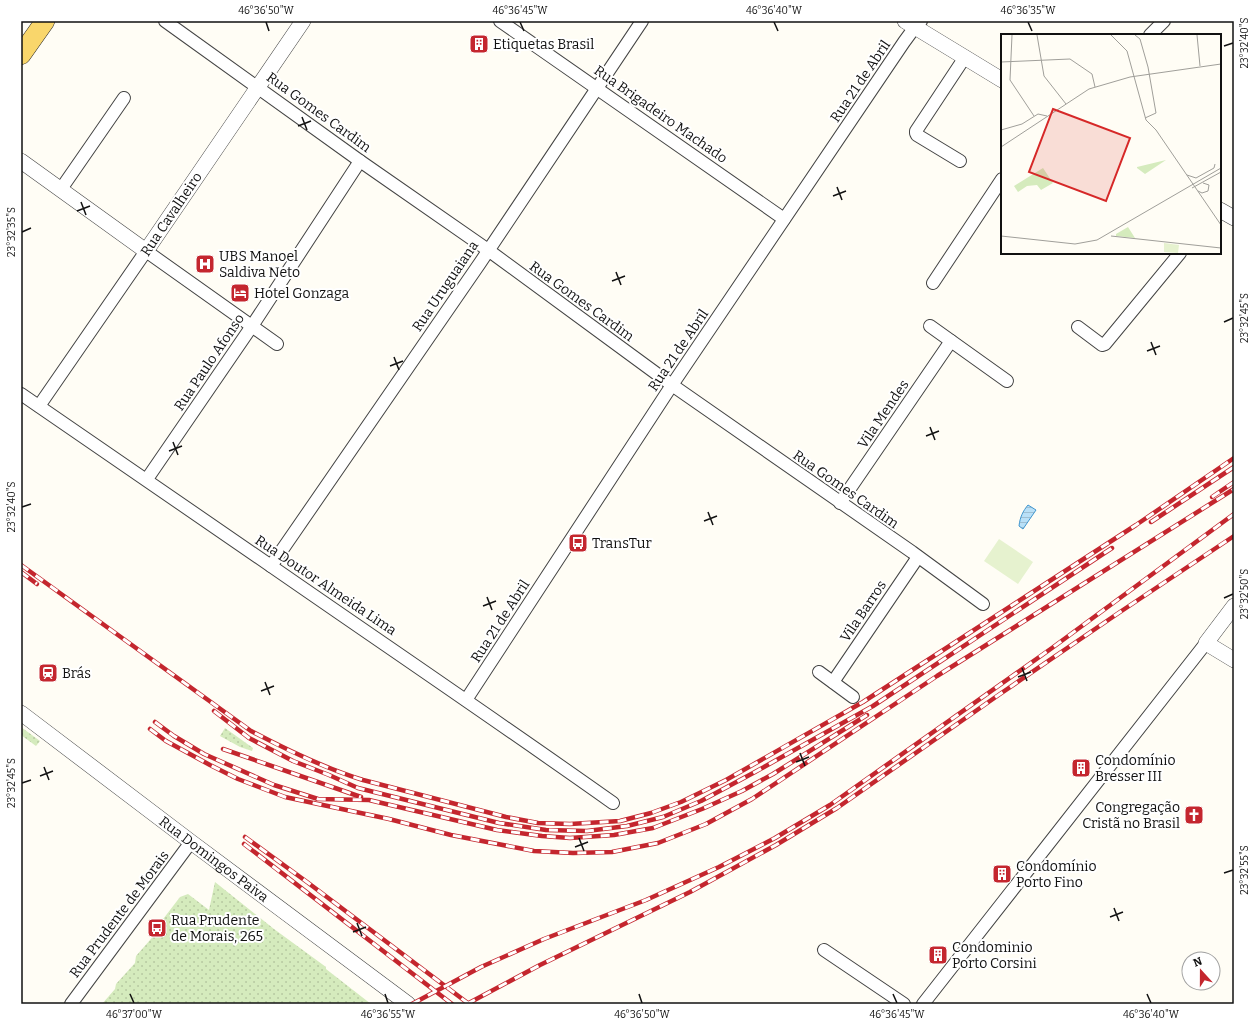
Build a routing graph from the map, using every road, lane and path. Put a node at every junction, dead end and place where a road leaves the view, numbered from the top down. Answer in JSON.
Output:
{"nodes":[{"id":1,"x":45,"y":21,"type":"edge"},
{"id":2,"x":165,"y":21,"type":"edge"},
{"id":3,"x":303,"y":21,"type":"edge"},
{"id":4,"x":500,"y":21,"type":"edge"},
{"id":5,"x":642,"y":21,"type":"edge"},
{"id":6,"x":1164,"y":21,"type":"edge"},
{"id":7,"x":914,"y":23,"type":"edge"},
{"id":8,"x":1151,"y":34,"type":"edge"},
{"id":9,"x":21,"y":55,"type":"edge"},
{"id":10,"x":965,"y":57,"type":"junction"},
{"id":11,"x":1001,"y":79,"type":"edge"},
{"id":12,"x":258,"y":87,"type":"junction"},
{"id":13,"x":596,"y":88,"type":"junction"},
{"id":14,"x":124,"y":98,"type":"dead end"},
{"id":15,"x":21,"y":161,"type":"edge"},
{"id":16,"x":360,"y":161,"type":"junction"},
{"id":17,"x":960,"y":161,"type":"dead end"},
{"id":18,"x":1001,"y":181,"type":"edge"},
{"id":19,"x":61,"y":189,"type":"junction"},
{"id":20,"x":1221,"y":211,"type":"edge"},
{"id":21,"x":1234,"y":218,"type":"edge"},
{"id":22,"x":784,"y":219,"type":"junction"},
{"id":23,"x":146,"y":250,"type":"junction"},
{"id":24,"x":488,"y":250,"type":"junction"},
{"id":25,"x":1179,"y":254,"type":"edge"},
{"id":26,"x":933,"y":283,"type":"dead end"},
{"id":27,"x":252,"y":326,"type":"junction"},
{"id":28,"x":930,"y":326,"type":"dead end"},
{"id":29,"x":1078,"y":327,"type":"dead end"},
{"id":30,"x":950,"y":341,"type":"junction"},
{"id":31,"x":277,"y":344,"type":"dead end"},
{"id":32,"x":1007,"y":381,"type":"dead end"},
{"id":33,"x":672,"y":385,"type":"junction"},
{"id":34,"x":21,"y":394,"type":"edge"},
{"id":35,"x":39,"y":406,"type":"junction"},
{"id":36,"x":147,"y":479,"type":"junction"},
{"id":37,"x":840,"y":503,"type":"junction"},
{"id":38,"x":918,"y":557,"type":"junction"},
{"id":39,"x":271,"y":566,"type":"junction"},
{"id":40,"x":983,"y":604,"type":"dead end"},
{"id":41,"x":1234,"y":606,"type":"edge"},
{"id":42,"x":1206,"y":643,"type":"junction"},
{"id":43,"x":1234,"y":660,"type":"edge"},
{"id":44,"x":819,"y":672,"type":"dead end"},
{"id":45,"x":833,"y":682,"type":"junction"},
{"id":46,"x":853,"y":696,"type":"dead end"},
{"id":47,"x":466,"y":700,"type":"junction"},
{"id":48,"x":21,"y":713,"type":"edge"},
{"id":49,"x":613,"y":802,"type":"dead end"},
{"id":50,"x":191,"y":842,"type":"junction"},
{"id":51,"x":824,"y":950,"type":"dead end"},
{"id":52,"x":71,"y":1004,"type":"edge"},
{"id":53,"x":408,"y":1004,"type":"edge"},
{"id":54,"x":904,"y":1004,"type":"edge"},
{"id":55,"x":923,"y":1004,"type":"edge"}],
"edges":[{"from":1,"to":9,"type":"main road"},
{"from":2,"to":12,"type":"street","name":"Rua Gomes Cardim"},
{"from":3,"to":12,"type":"street","name":"Rua Cavalheiro"},
{"from":4,"to":13,"type":"street","name":"Rua Brigadeiro Machado"},
{"from":5,"to":13,"type":"street","name":"Rua Uruguaiana"},
{"from":6,"to":8,"type":"street"},
{"from":7,"to":10,"type":"street"},
{"from":7,"to":22,"type":"street","name":"Rua 21 de Abril"},
{"from":10,"to":11,"type":"street"},
{"from":10,"to":17,"type":"street"},
{"from":12,"to":16,"type":"street","name":"Rua Gomes Cardim"},
{"from":12,"to":23,"type":"street","name":"Rua Cavalheiro"},
{"from":13,"to":22,"type":"street","name":"Rua Brigadeiro Machado"},
{"from":13,"to":24,"type":"street","name":"Rua Uruguaiana"},
{"from":14,"to":19,"type":"street"},
{"from":15,"to":19,"type":"street"},
{"from":16,"to":24,"type":"street","name":"Rua Gomes Cardim"},
{"from":16,"to":27,"type":"street","name":"Rua Paulo Afonso"},
{"from":18,"to":26,"type":"street"},
{"from":19,"to":23,"type":"street"},
{"from":20,"to":21,"type":"street"},
{"from":22,"to":33,"type":"street","name":"Rua 21 de Abril"},
{"from":23,"to":27,"type":"street"},
{"from":23,"to":35,"type":"street","name":"Rua Cavalheiro"},
{"from":24,"to":33,"type":"street","name":"Rua Gomes Cardim"},
{"from":24,"to":39,"type":"street","name":"Rua Uruguaiana"},
{"from":25,"to":29,"type":"street"},
{"from":27,"to":31,"type":"street"},
{"from":27,"to":36,"type":"street","name":"Rua Paulo Afonso"},
{"from":28,"to":30,"type":"street"},
{"from":30,"to":32,"type":"street"},
{"from":30,"to":37,"type":"street","name":"Vila Mendes"},
{"from":33,"to":37,"type":"street","name":"Rua Gomes Cardim"},
{"from":33,"to":47,"type":"street","name":"Rua 21 de Abril"},
{"from":34,"to":35,"type":"street","name":"Rua Doutor Almeida Lima"},
{"from":35,"to":36,"type":"street","name":"Rua Doutor Almeida Lima"},
{"from":36,"to":39,"type":"street","name":"Rua Doutor Almeida Lima"},
{"from":37,"to":38,"type":"street","name":"Rua Gomes Cardim"},
{"from":38,"to":40,"type":"street","name":"Rua Gomes Cardim"},
{"from":38,"to":45,"type":"street","name":"Vila Barros"},
{"from":39,"to":47,"type":"street","name":"Rua Doutor Almeida Lima"},
{"from":41,"to":42,"type":"street"},
{"from":42,"to":43,"type":"street"},
{"from":42,"to":55,"type":"street"},
{"from":44,"to":45,"type":"street"},
{"from":45,"to":46,"type":"street"},
{"from":47,"to":49,"type":"street","name":"Rua Doutor Almeida Lima"},
{"from":48,"to":50,"type":"street","name":"Rua Domingos Paiva"},
{"from":50,"to":52,"type":"street","name":"Rua Prudente de Morais"},
{"from":50,"to":53,"type":"street","name":"Rua Domingos Paiva"},
{"from":51,"to":54,"type":"street"}]}
